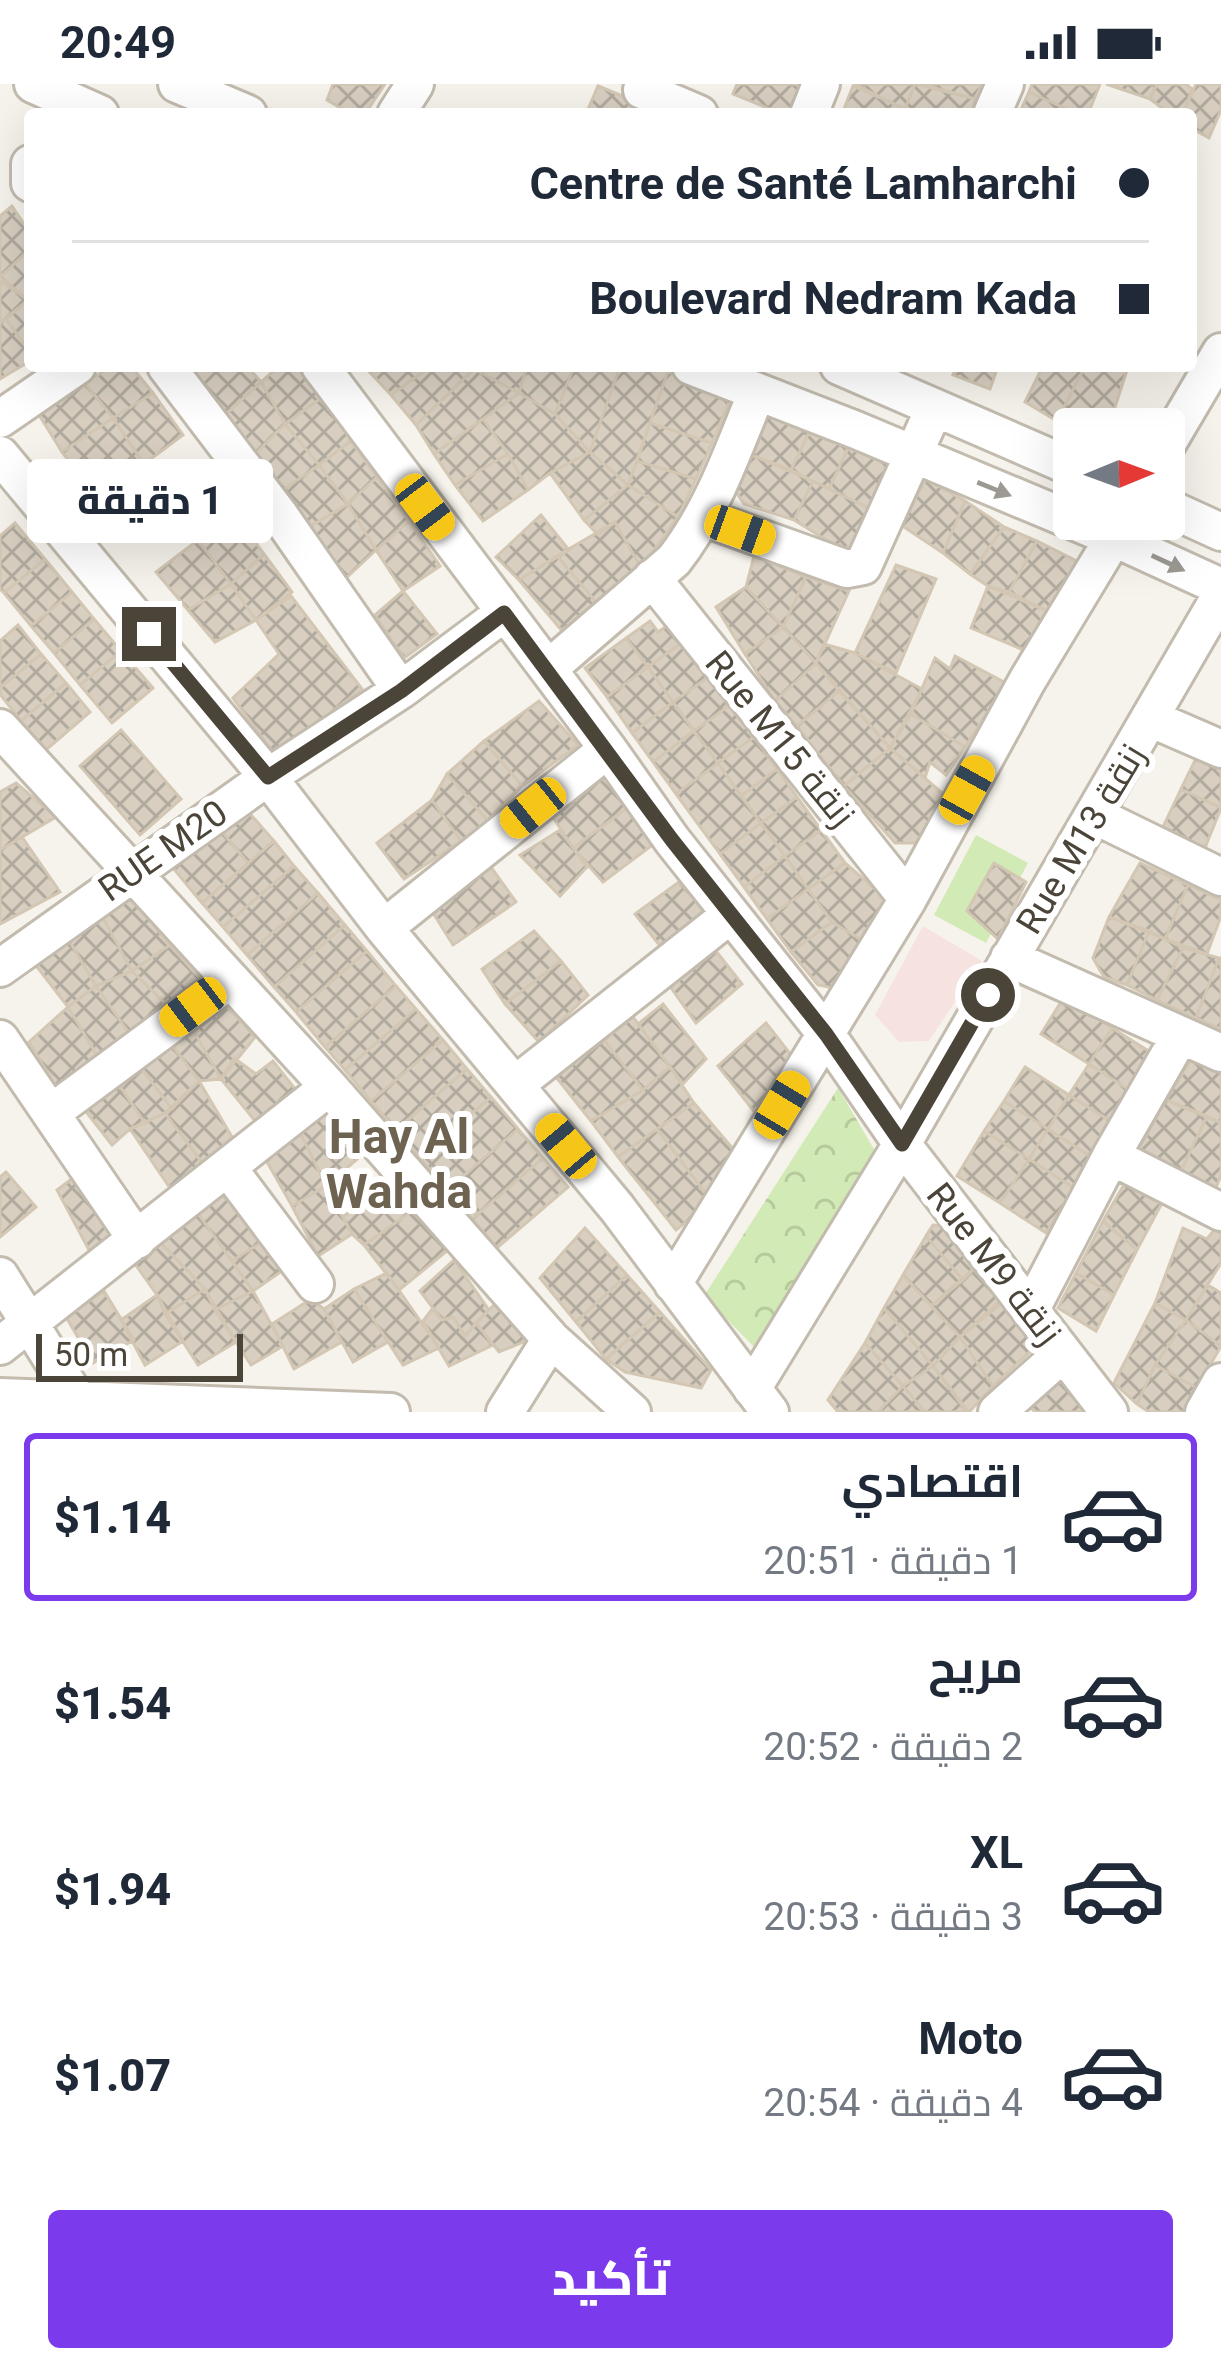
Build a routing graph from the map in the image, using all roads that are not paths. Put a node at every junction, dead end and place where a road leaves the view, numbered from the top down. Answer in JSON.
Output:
{"nodes":[{"id":1,"x":33,"y":84,"type":"edge"},
{"id":2,"x":177,"y":84,"type":"edge"},
{"id":3,"x":642,"y":90,"type":"dead end"},
{"id":4,"x":92,"y":105,"type":"edge"},
{"id":5,"x":234,"y":108,"type":"edge"},
{"id":6,"x":684,"y":108,"type":"edge"},
{"id":7,"x":1200,"y":366,"type":"edge"},
{"id":8,"x":68,"y":372,"type":"edge"},
{"id":9,"x":171,"y":372,"type":"edge"},
{"id":10,"x":324,"y":372,"type":"edge"},
{"id":11,"x":709,"y":372,"type":"edge"},
{"id":12,"x":882,"y":375,"type":"edge"},
{"id":13,"x":757,"y":392,"type":"junction"},
{"id":14,"x":1182,"y":408,"type":"edge"},
{"id":15,"x":934,"y":409,"type":"junction"},
{"id":16,"x":0,"y":419,"type":"edge"},
{"id":17,"x":856,"y":430,"type":"junction"},
{"id":18,"x":0,"y":455,"type":"edge"},
{"id":19,"x":914,"y":456,"type":"junction"},
{"id":20,"x":1053,"y":459,"type":"edge"},
{"id":21,"x":1053,"y":505,"type":"edge"},
{"id":22,"x":1185,"y":516,"type":"edge"},
{"id":23,"x":705,"y":518,"type":"junction"},
{"id":24,"x":1221,"y":532,"type":"edge"},
{"id":25,"x":1114,"y":540,"type":"edge"},
{"id":26,"x":1139,"y":540,"type":"edge"},
{"id":27,"x":652,"y":578,"type":"junction"},
{"id":28,"x":1221,"y":591,"type":"edge"},
{"id":29,"x":504,"y":613,"type":"junction"},
{"id":30,"x":548,"y":669,"type":"junction"},
{"id":31,"x":401,"y":691,"type":"junction"},
{"id":32,"x":1152,"y":719,"type":"junction"},
{"id":33,"x":0,"y":728,"type":"edge"},
{"id":34,"x":608,"y":749,"type":"junction"},
{"id":35,"x":1221,"y":749,"type":"edge"},
{"id":36,"x":268,"y":777,"type":"junction"},
{"id":37,"x":1096,"y":816,"type":"junction"},
{"id":38,"x":133,"y":872,"type":"junction"},
{"id":39,"x":1221,"y":877,"type":"edge"},
{"id":40,"x":908,"y":899,"type":"junction"},
{"id":41,"x":730,"y":915,"type":"junction"},
{"id":42,"x":384,"y":928,"type":"junction"},
{"id":43,"x":1010,"y":958,"type":"junction"},
{"id":44,"x":0,"y":968,"type":"edge"},
{"id":45,"x":229,"y":981,"type":"junction"},
{"id":46,"x":826,"y":1034,"type":"junction"},
{"id":47,"x":1180,"y":1036,"type":"junction"},
{"id":48,"x":0,"y":1039,"type":"edge"},
{"id":49,"x":1221,"y":1053,"type":"edge"},
{"id":50,"x":515,"y":1085,"type":"junction"},
{"id":51,"x":329,"y":1087,"type":"junction"},
{"id":52,"x":51,"y":1114,"type":"junction"},
{"id":53,"x":902,"y":1144,"type":"junction"},
{"id":54,"x":1111,"y":1156,"type":"junction"},
{"id":55,"x":228,"y":1168,"type":"junction"},
{"id":56,"x":1221,"y":1212,"type":"edge"},
{"id":57,"x":137,"y":1240,"type":"junction"},
{"id":58,"x":0,"y":1276,"type":"edge"},
{"id":59,"x":673,"y":1283,"type":"junction"},
{"id":60,"x":315,"y":1285,"type":"dead end"},
{"id":61,"x":1030,"y":1311,"type":"junction"},
{"id":62,"x":33,"y":1323,"type":"junction"},
{"id":63,"x":551,"y":1339,"type":"junction"},
{"id":64,"x":0,"y":1346,"type":"edge"},
{"id":65,"x":1063,"y":1353,"type":"junction"},
{"id":66,"x":1221,"y":1382,"type":"edge"},
{"id":67,"x":0,"y":1397,"type":"edge"},
{"id":68,"x":78,"y":1400,"type":"junction"},
{"id":69,"x":761,"y":1400,"type":"edge"},
{"id":70,"x":267,"y":1410,"type":"edge"},
{"id":71,"x":391,"y":1412,"type":"edge"},
{"id":72,"x":506,"y":1412,"type":"edge"},
{"id":73,"x":632,"y":1412,"type":"edge"},
{"id":74,"x":997,"y":1412,"type":"edge"},
{"id":75,"x":1108,"y":1412,"type":"edge"},
{"id":76,"x":1204,"y":1412,"type":"edge"}],
"edges":[{"from":1,"to":4,"type":"street"},
{"from":2,"to":5,"type":"street"},
{"from":3,"to":6,"type":"street"},
{"from":7,"to":14,"type":"street"},
{"from":8,"to":16,"type":"street"},
{"from":9,"to":31,"type":"street"},
{"from":10,"to":29,"type":"street","name":"Rue M9 زنقة"},
{"from":11,"to":13,"type":"street"},
{"from":12,"to":15,"type":"street"},
{"from":12,"to":17,"type":"street"},
{"from":13,"to":17,"type":"street"},
{"from":13,"to":23,"type":"street"},
{"from":15,"to":19,"type":"street"},
{"from":15,"to":20,"type":"street"},
{"from":17,"to":19,"type":"street"},
{"from":18,"to":36,"type":"street"},
{"from":19,"to":21,"type":"street","one_way":true},
{"from":19,"to":23,"type":"street"},
{"from":22,"to":24,"type":"street"},
{"from":23,"to":27,"type":"street"},
{"from":25,"to":40,"type":"street"},
{"from":26,"to":28,"type":"street","one_way":true},
{"from":27,"to":30,"type":"street"},
{"from":27,"to":40,"type":"street","name":"Rue M15 زنقة"},
{"from":28,"to":32,"type":"street","name":"Rue M13 زنقة"},
{"from":29,"to":30,"type":"street","name":"Rue M9 زنقة"},
{"from":29,"to":31,"type":"street","name":"RUE M20"},
{"from":30,"to":34,"type":"street","name":"Rue M9 زنقة"},
{"from":31,"to":36,"type":"street","name":"RUE M20"},
{"from":32,"to":35,"type":"street"},
{"from":32,"to":37,"type":"street","name":"Rue M13 زنقة"},
{"from":33,"to":38,"type":"street"},
{"from":34,"to":41,"type":"street","name":"Rue M9 زنقة"},
{"from":34,"to":42,"type":"street"},
{"from":36,"to":38,"type":"street","name":"RUE M20"},
{"from":36,"to":42,"type":"street"},
{"from":37,"to":39,"type":"street"},
{"from":37,"to":43,"type":"street","name":"Rue M13 زنقة"},
{"from":38,"to":44,"type":"street","name":"RUE M20"},
{"from":38,"to":45,"type":"street"},
{"from":40,"to":46,"type":"street"},
{"from":41,"to":46,"type":"street","name":"Rue M9 زنقة"},
{"from":41,"to":50,"type":"street"},
{"from":42,"to":50,"type":"street"},
{"from":43,"to":47,"type":"street"},
{"from":43,"to":53,"type":"street","name":"Rue M13 زنقة"},
{"from":45,"to":51,"type":"street"},
{"from":45,"to":52,"type":"street"},
{"from":46,"to":53,"type":"street","name":"Rue M9 زنقة"},
{"from":46,"to":59,"type":"street"},
{"from":47,"to":49,"type":"street"},
{"from":47,"to":54,"type":"street"},
{"from":48,"to":52,"type":"street"},
{"from":50,"to":59,"type":"street"},
{"from":51,"to":55,"type":"street"},
{"from":51,"to":63,"type":"street"},
{"from":52,"to":57,"type":"street"},
{"from":53,"to":61,"type":"street","name":"Rue M9 زنقة"},
{"from":53,"to":69,"type":"street","name":"Rue M13 زنقة"},
{"from":54,"to":56,"type":"street"},
{"from":54,"to":61,"type":"street"},
{"from":55,"to":57,"type":"street"},
{"from":55,"to":60,"type":"street"},
{"from":57,"to":62,"type":"street"},
{"from":58,"to":62,"type":"street"},
{"from":59,"to":69,"type":"street"},
{"from":61,"to":65,"type":"street","name":"Rue M9 زنقة"},
{"from":62,"to":64,"type":"street"},
{"from":62,"to":68,"type":"street"},
{"from":63,"to":72,"type":"street"},
{"from":63,"to":73,"type":"street"},
{"from":65,"to":74,"type":"street"},
{"from":65,"to":75,"type":"street","name":"Rue M9 زنقة"},
{"from":66,"to":76,"type":"street"},
{"from":67,"to":68,"type":"street"},
{"from":68,"to":70,"type":"street"},
{"from":70,"to":71,"type":"street"}]}
